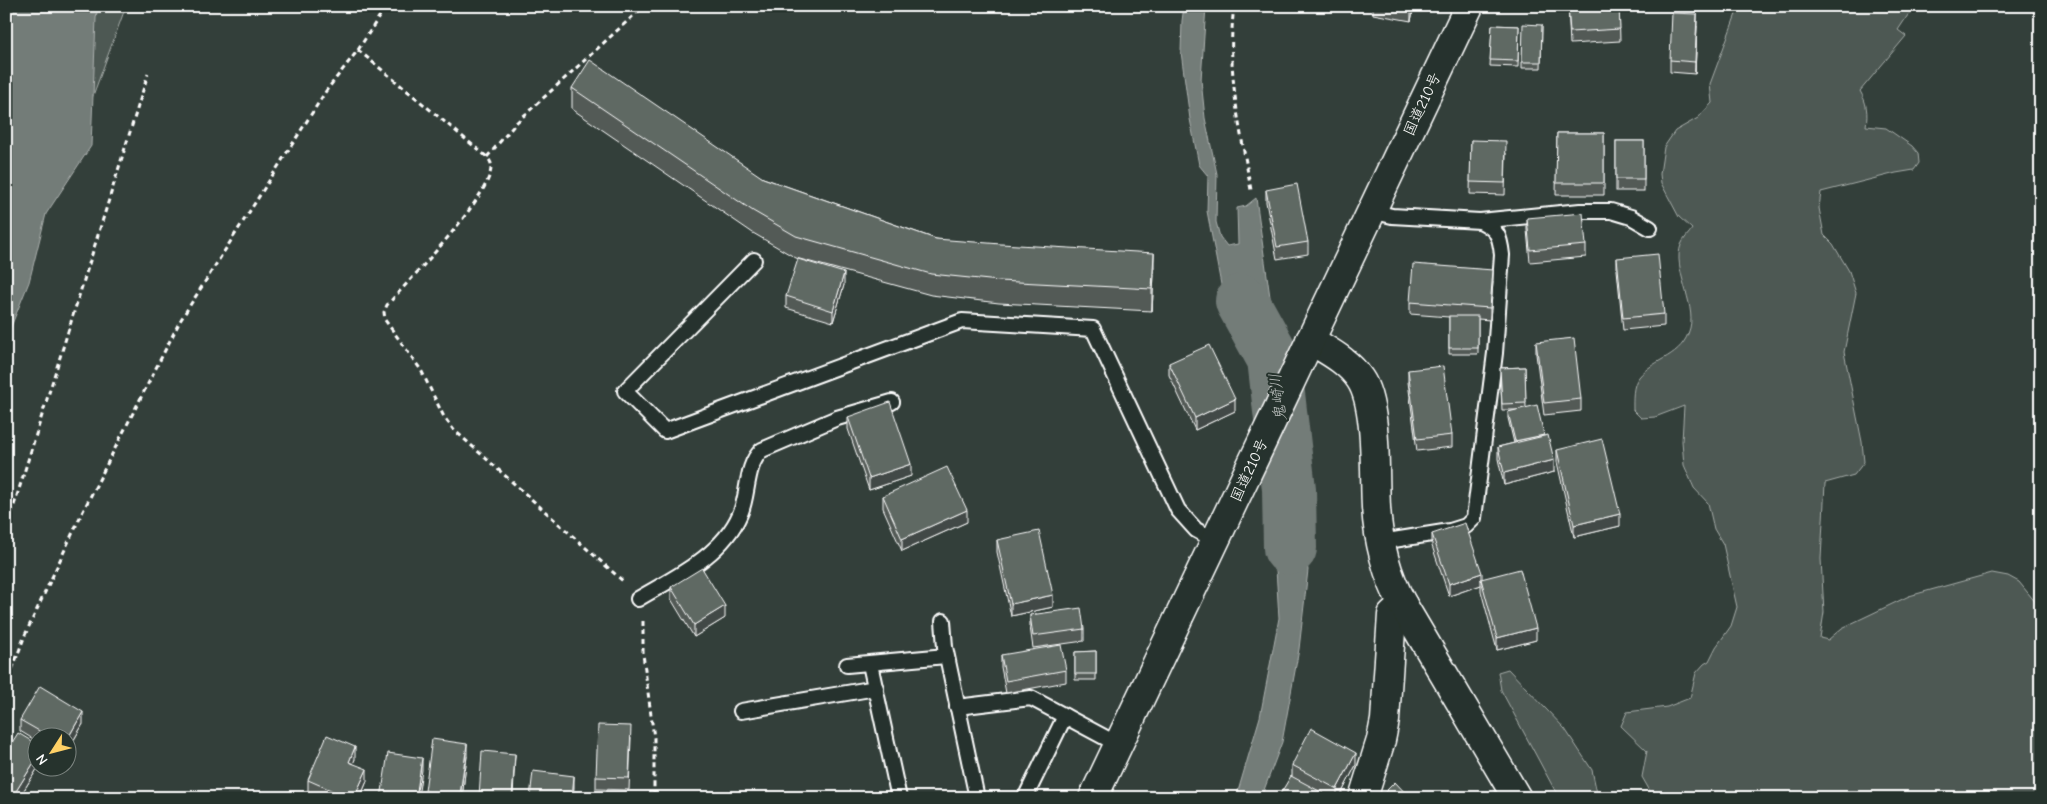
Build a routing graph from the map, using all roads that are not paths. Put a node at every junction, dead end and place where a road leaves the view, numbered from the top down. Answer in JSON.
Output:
{"nodes":[{"id":1,"x":1469,"y":6,"type":"edge"},
{"id":2,"x":1371,"y":211,"type":"junction"},
{"id":3,"x":1480,"y":221,"type":"junction"},
{"id":4,"x":1650,"y":228,"type":"dead end"},
{"id":5,"x":754,"y":260,"type":"dead end"},
{"id":6,"x":1310,"y":340,"type":"junction"},
{"id":7,"x":892,"y":402,"type":"edge"},
{"id":8,"x":1216,"y":541,"type":"junction"},
{"id":9,"x":1381,"y":542,"type":"junction"},
{"id":10,"x":638,"y":599,"type":"road end"},
{"id":11,"x":1403,"y":605,"type":"junction"},
{"id":12,"x":943,"y":621,"type":"dead end"},
{"id":13,"x":946,"y":656,"type":"junction"},
{"id":14,"x":870,"y":664,"type":"junction"},
{"id":15,"x":848,"y":666,"type":"dead end"},
{"id":16,"x":876,"y":688,"type":"junction"},
{"id":17,"x":957,"y":707,"type":"junction"},
{"id":18,"x":741,"y":711,"type":"dead end"},
{"id":19,"x":1065,"y":716,"type":"junction"},
{"id":20,"x":1119,"y":745,"type":"junction"},
{"id":21,"x":899,"y":798,"type":"edge"},
{"id":22,"x":977,"y":798,"type":"edge"},
{"id":23,"x":1025,"y":798,"type":"edge"},
{"id":24,"x":1094,"y":798,"type":"edge"},
{"id":25,"x":1363,"y":798,"type":"edge"},
{"id":26,"x":1517,"y":798,"type":"edge"}],
"edges":[{"from":1,"to":2,"type":"main road","name":"国道210号"},
{"from":2,"to":3,"type":"lane"},
{"from":2,"to":6,"type":"main road","name":"国道210号"},
{"from":3,"to":4,"type":"lane"},
{"from":3,"to":9,"type":"lane"},
{"from":5,"to":8,"type":"lane"},
{"from":6,"to":8,"type":"main road","name":"国道210号"},
{"from":6,"to":9,"type":"main road"},
{"from":7,"to":10,"type":"lane"},
{"from":8,"to":20,"type":"main road","name":"国道210号"},
{"from":9,"to":11,"type":"main road"},
{"from":11,"to":25,"type":"main road"},
{"from":11,"to":26,"type":"main road"},
{"from":12,"to":13,"type":"lane"},
{"from":13,"to":14,"type":"lane"},
{"from":13,"to":17,"type":"lane"},
{"from":14,"to":15,"type":"lane"},
{"from":14,"to":16,"type":"lane"},
{"from":16,"to":18,"type":"lane"},
{"from":16,"to":21,"type":"lane"},
{"from":17,"to":19,"type":"lane"},
{"from":17,"to":22,"type":"lane"},
{"from":19,"to":20,"type":"lane"},
{"from":19,"to":23,"type":"lane"},
{"from":20,"to":24,"type":"main road","name":"国道210号"}]}
